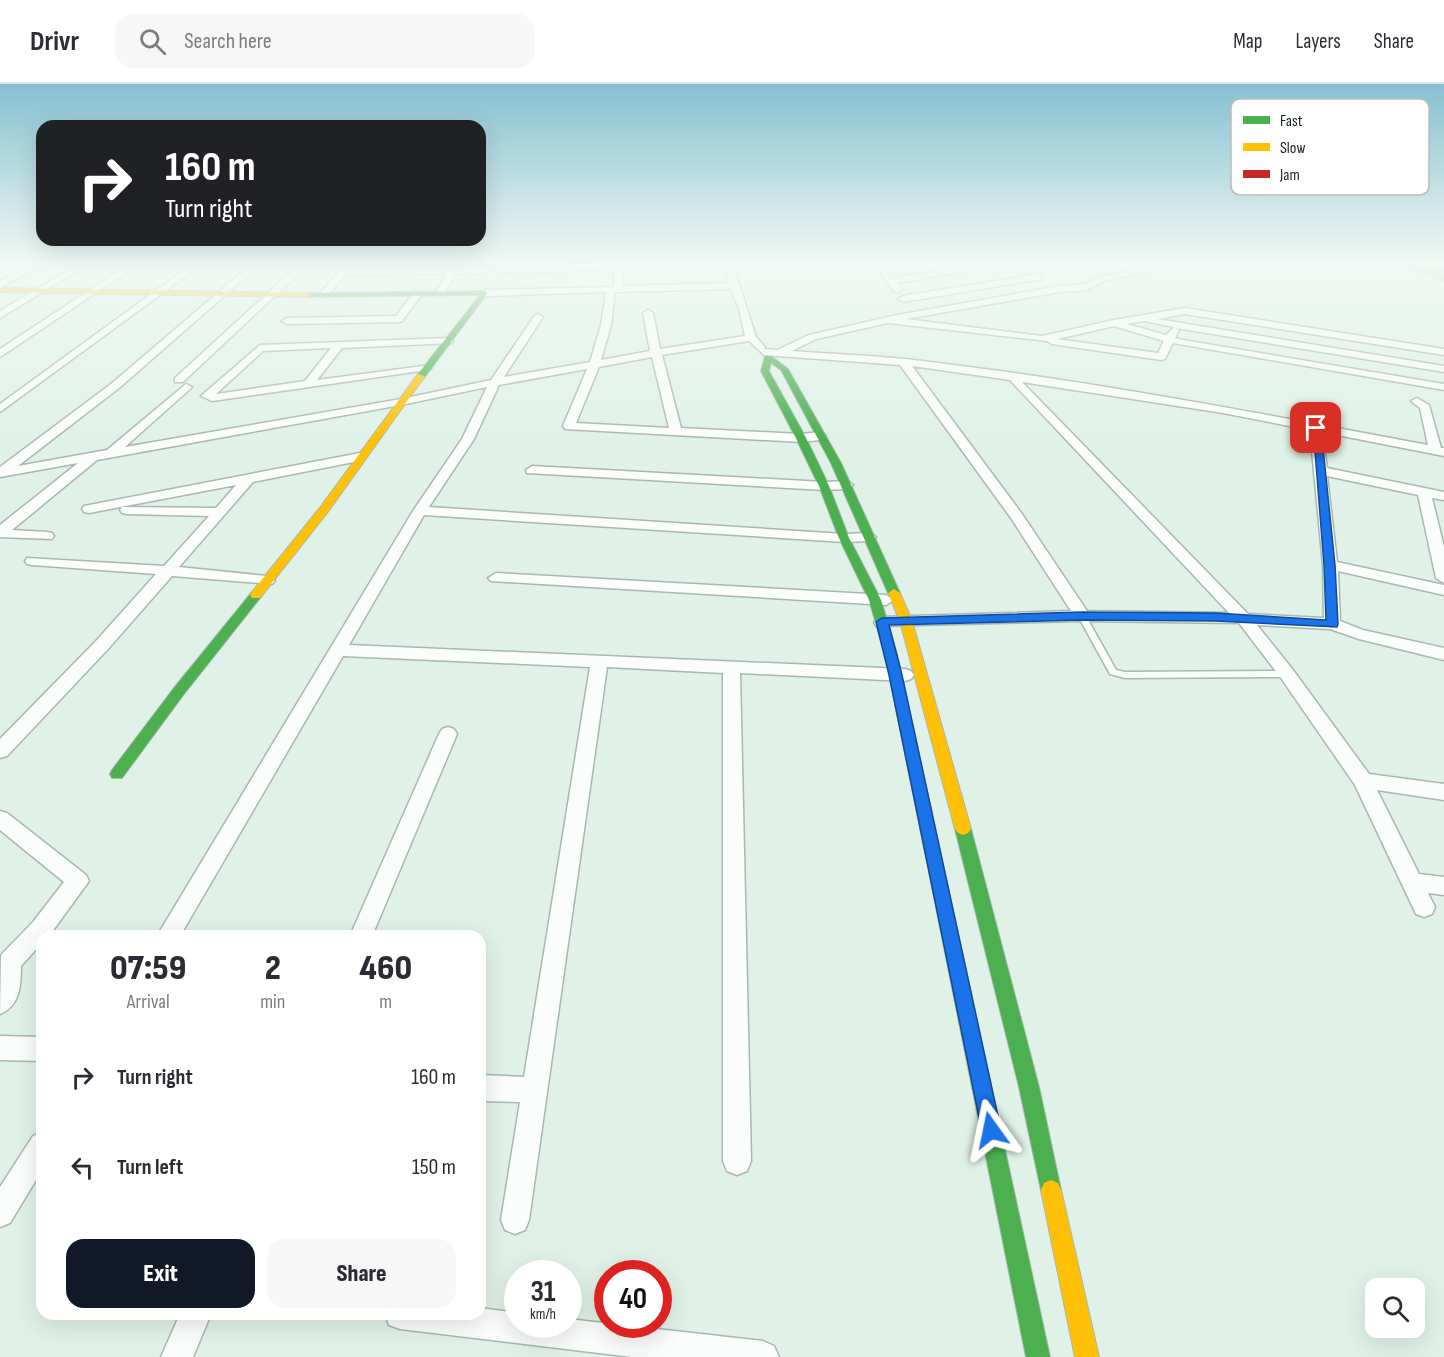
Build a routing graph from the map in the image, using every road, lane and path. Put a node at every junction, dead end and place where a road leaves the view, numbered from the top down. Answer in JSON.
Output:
{"nodes":[{"id":1,"x":48,"y":321,"type":"edge"},
{"id":2,"x":119,"y":321,"type":"edge"},
{"id":3,"x":189,"y":321,"type":"edge"},
{"id":4,"x":245,"y":321,"type":"edge"},
{"id":5,"x":291,"y":321,"type":"edge"},
{"id":6,"x":396,"y":321,"type":"edge"},
{"id":7,"x":463,"y":321,"type":"edge"},
{"id":8,"x":535,"y":321,"type":"edge"},
{"id":9,"x":607,"y":321,"type":"edge"},
{"id":10,"x":650,"y":321,"type":"edge"},
{"id":11,"x":747,"y":321,"type":"edge"},
{"id":12,"x":882,"y":321,"type":"edge"},
{"id":13,"x":899,"y":321,"type":"edge"},
{"id":14,"x":1122,"y":321,"type":"edge"},
{"id":15,"x":1155,"y":321,"type":"edge"},
{"id":16,"x":1175,"y":321,"type":"edge"},
{"id":17,"x":1251,"y":321,"type":"edge"},
{"id":18,"x":1114,"y":323,"type":"junction"},
{"id":19,"x":1176,"y":326,"type":"junction"},
{"id":20,"x":388,"y":331,"type":"junction"},
{"id":21,"x":752,"y":338,"type":"junction"},
{"id":22,"x":1041,"y":339,"type":"junction"},
{"id":23,"x":1169,"y":339,"type":"junction"},
{"id":24,"x":448,"y":341,"type":"junction"},
{"id":25,"x":339,"y":345,"type":"junction"},
{"id":26,"x":1444,"y":352,"type":"edge"},
{"id":27,"x":0,"y":354,"type":"edge"},
{"id":28,"x":656,"y":354,"type":"junction"},
{"id":29,"x":771,"y":354,"type":"junction"},
{"id":30,"x":903,"y":362,"type":"junction"},
{"id":31,"x":595,"y":364,"type":"junction"},
{"id":32,"x":427,"y":367,"type":"junction"},
{"id":33,"x":1444,"y":369,"type":"edge"},
{"id":34,"x":1015,"y":381,"type":"dead end"},
{"id":35,"x":495,"y":382,"type":"junction"},
{"id":36,"x":309,"y":383,"type":"junction"},
{"id":37,"x":1444,"y":387,"type":"edge"},
{"id":38,"x":1417,"y":401,"type":"dead end"},
{"id":39,"x":401,"y":402,"type":"junction"},
{"id":40,"x":0,"y":410,"type":"edge"},
{"id":41,"x":1316,"y":428,"type":"junction"},
{"id":42,"x":676,"y":432,"type":"junction"},
{"id":43,"x":820,"y":436,"type":"junction"},
{"id":44,"x":801,"y":438,"type":"junction"},
{"id":45,"x":1440,"y":451,"type":"edge"},
{"id":46,"x":111,"y":453,"type":"junction"},
{"id":47,"x":96,"y":456,"type":"junction"},
{"id":48,"x":360,"y":457,"type":"junction"},
{"id":49,"x":532,"y":470,"type":"dead end"},
{"id":50,"x":1320,"y":471,"type":"junction"},
{"id":51,"x":0,"y":473,"type":"edge"},
{"id":52,"x":249,"y":479,"type":"junction"},
{"id":53,"x":846,"y":485,"type":"junction"},
{"id":54,"x":824,"y":486,"type":"junction"},
{"id":55,"x":1424,"y":492,"type":"junction"},
{"id":56,"x":1444,"y":496,"type":"edge"},
{"id":57,"x":420,"y":511,"type":"junction"},
{"id":58,"x":221,"y":512,"type":"junction"},
{"id":59,"x":0,"y":532,"type":"edge"},
{"id":60,"x":47,"y":536,"type":"dead end"},
{"id":61,"x":869,"y":537,"type":"junction"},
{"id":62,"x":844,"y":538,"type":"junction"},
{"id":63,"x":32,"y":561,"type":"dead end"},
{"id":64,"x":1330,"y":565,"type":"junction"},
{"id":65,"x":170,"y":571,"type":"junction"},
{"id":66,"x":496,"y":578,"type":"dead end"},
{"id":67,"x":1444,"y":578,"type":"edge"},
{"id":68,"x":267,"y":581,"type":"junction"},
{"id":69,"x":1444,"y":590,"type":"edge"},
{"id":70,"x":875,"y":600,"type":"junction"},
{"id":71,"x":897,"y":600,"type":"junction"},
{"id":72,"x":1082,"y":616,"type":"junction"},
{"id":73,"x":1244,"y":619,"type":"junction"},
{"id":74,"x":906,"y":621,"type":"junction"},
{"id":75,"x":882,"y":622,"type":"junction"},
{"id":76,"x":1332,"y":624,"type":"junction"},
{"id":77,"x":338,"y":650,"type":"junction"},
{"id":78,"x":1444,"y":654,"type":"edge"},
{"id":79,"x":599,"y":662,"type":"junction"},
{"id":80,"x":731,"y":668,"type":"junction"},
{"id":81,"x":1287,"y":674,"type":"junction"},
{"id":82,"x":895,"y":675,"type":"junction"},
{"id":83,"x":921,"y":676,"type":"junction"},
{"id":84,"x":448,"y":734,"type":"dead end"},
{"id":85,"x":0,"y":751,"type":"edge"},
{"id":86,"x":117,"y":774,"type":"dead end"},
{"id":87,"x":1363,"y":781,"type":"junction"},
{"id":88,"x":1444,"y":792,"type":"edge"},
{"id":89,"x":0,"y":819,"type":"edge"},
{"id":90,"x":1412,"y":882,"type":"junction"},
{"id":91,"x":1444,"y":886,"type":"edge"},
{"id":92,"x":1424,"y":907,"type":"dead end"},
{"id":93,"x":40,"y":930,"type":"edge"},
{"id":94,"x":172,"y":930,"type":"edge"},
{"id":95,"x":364,"y":930,"type":"edge"},
{"id":96,"x":36,"y":933,"type":"edge"},
{"id":97,"x":4,"y":959,"type":"edge"},
{"id":98,"x":0,"y":1003,"type":"edge"},
{"id":99,"x":0,"y":1048,"type":"edge"},
{"id":100,"x":36,"y":1049,"type":"edge"},
{"id":101,"x":486,"y":1088,"type":"edge"},
{"id":102,"x":534,"y":1090,"type":"junction"},
{"id":103,"x":36,"y":1155,"type":"edge"},
{"id":104,"x":737,"y":1161,"type":"dead end"},
{"id":105,"x":0,"y":1213,"type":"edge"},
{"id":106,"x":515,"y":1220,"type":"dead end"},
{"id":107,"x":193,"y":1320,"type":"edge"},
{"id":108,"x":451,"y":1320,"type":"edge"},
{"id":109,"x":177,"y":1357,"type":"edge"},
{"id":110,"x":763,"y":1357,"type":"edge"},
{"id":111,"x":1038,"y":1357,"type":"edge"},
{"id":112,"x":1087,"y":1357,"type":"edge"}],
"edges":[{"from":1,"to":27,"type":"street"},
{"from":2,"to":40,"type":"street"},
{"from":3,"to":51,"type":"street"},
{"from":4,"to":46,"type":"street"},
{"from":5,"to":20,"type":"street"},
{"from":6,"to":20,"type":"street"},
{"from":7,"to":24,"type":"street"},
{"from":8,"to":35,"type":"street"},
{"from":9,"to":31,"type":"street"},
{"from":10,"to":28,"type":"street"},
{"from":11,"to":21,"type":"street"},
{"from":12,"to":29,"type":"street"},
{"from":13,"to":22,"type":"street"},
{"from":14,"to":18,"type":"street"},
{"from":15,"to":19,"type":"street"},
{"from":16,"to":19,"type":"street"},
{"from":17,"to":26,"type":"street"},
{"from":18,"to":22,"type":"street"},
{"from":18,"to":23,"type":"street"},
{"from":19,"to":23,"type":"street"},
{"from":19,"to":33,"type":"street"},
{"from":20,"to":24,"type":"street"},
{"from":20,"to":25,"type":"street"},
{"from":21,"to":28,"type":"street"},
{"from":21,"to":29,"type":"street"},
{"from":22,"to":23,"type":"street"},
{"from":23,"to":37,"type":"street"},
{"from":24,"to":32,"type":"street"},
{"from":25,"to":36,"type":"street"},
{"from":25,"to":36,"type":"street"},
{"from":28,"to":31,"type":"street"},
{"from":28,"to":42,"type":"street"},
{"from":29,"to":30,"type":"street"},
{"from":29,"to":43,"type":"street"},
{"from":29,"to":44,"type":"street"},
{"from":30,"to":41,"type":"street"},
{"from":30,"to":72,"type":"street"},
{"from":31,"to":35,"type":"street"},
{"from":31,"to":42,"type":"street"},
{"from":32,"to":36,"type":"street"},
{"from":32,"to":39,"type":"street"},
{"from":34,"to":73,"type":"street"},
{"from":35,"to":39,"type":"street"},
{"from":35,"to":57,"type":"street"},
{"from":38,"to":45,"type":"street"},
{"from":39,"to":46,"type":"street"},
{"from":39,"to":48,"type":"street"},
{"from":41,"to":45,"type":"street"},
{"from":41,"to":50,"type":"street"},
{"from":42,"to":44,"type":"street"},
{"from":43,"to":44,"type":"street"},
{"from":43,"to":53,"type":"street"},
{"from":44,"to":54,"type":"street"},
{"from":46,"to":47,"type":"street"},
{"from":47,"to":51,"type":"street"},
{"from":47,"to":59,"type":"street"},
{"from":48,"to":52,"type":"street"},
{"from":48,"to":68,"type":"street"},
{"from":49,"to":54,"type":"street"},
{"from":50,"to":55,"type":"street"},
{"from":50,"to":64,"type":"street"},
{"from":52,"to":58,"type":"street"},
{"from":52,"to":58,"type":"street"},
{"from":53,"to":54,"type":"street"},
{"from":53,"to":61,"type":"street"},
{"from":54,"to":62,"type":"street"},
{"from":55,"to":56,"type":"street"},
{"from":55,"to":67,"type":"street"},
{"from":57,"to":62,"type":"street"},
{"from":57,"to":77,"type":"street"},
{"from":58,"to":65,"type":"street"},
{"from":59,"to":60,"type":"street"},
{"from":61,"to":62,"type":"street"},
{"from":61,"to":71,"type":"street"},
{"from":62,"to":70,"type":"street"},
{"from":63,"to":65,"type":"street"},
{"from":64,"to":69,"type":"street"},
{"from":64,"to":76,"type":"street"},
{"from":65,"to":68,"type":"street"},
{"from":65,"to":85,"type":"street"},
{"from":66,"to":70,"type":"street"},
{"from":68,"to":86,"type":"street"},
{"from":70,"to":71,"type":"street"},
{"from":70,"to":75,"type":"street"},
{"from":71,"to":74,"type":"street"},
{"from":72,"to":73,"type":"street"},
{"from":72,"to":74,"type":"street"},
{"from":72,"to":81,"type":"lane"},
{"from":73,"to":76,"type":"street"},
{"from":73,"to":81,"type":"street"},
{"from":74,"to":75,"type":"street"},
{"from":74,"to":83,"type":"street"},
{"from":75,"to":82,"type":"street"},
{"from":76,"to":78,"type":"street"},
{"from":77,"to":79,"type":"street"},
{"from":77,"to":94,"type":"street"},
{"from":79,"to":80,"type":"street"},
{"from":79,"to":102,"type":"street"},
{"from":80,"to":82,"type":"street"},
{"from":80,"to":104,"type":"street"},
{"from":81,"to":87,"type":"street"},
{"from":82,"to":83,"type":"street"},
{"from":82,"to":111,"type":"street"},
{"from":83,"to":112,"type":"street"},
{"from":84,"to":95,"type":"street"},
{"from":87,"to":88,"type":"street"},
{"from":87,"to":90,"type":"street"},
{"from":89,"to":93,"type":"street"},
{"from":90,"to":91,"type":"street"},
{"from":90,"to":92,"type":"street"},
{"from":96,"to":97,"type":"street"},
{"from":97,"to":98,"type":"street"},
{"from":99,"to":100,"type":"street"},
{"from":101,"to":102,"type":"street"},
{"from":102,"to":106,"type":"street"},
{"from":103,"to":105,"type":"street"},
{"from":107,"to":109,"type":"street"},
{"from":108,"to":110,"type":"street"}]}
